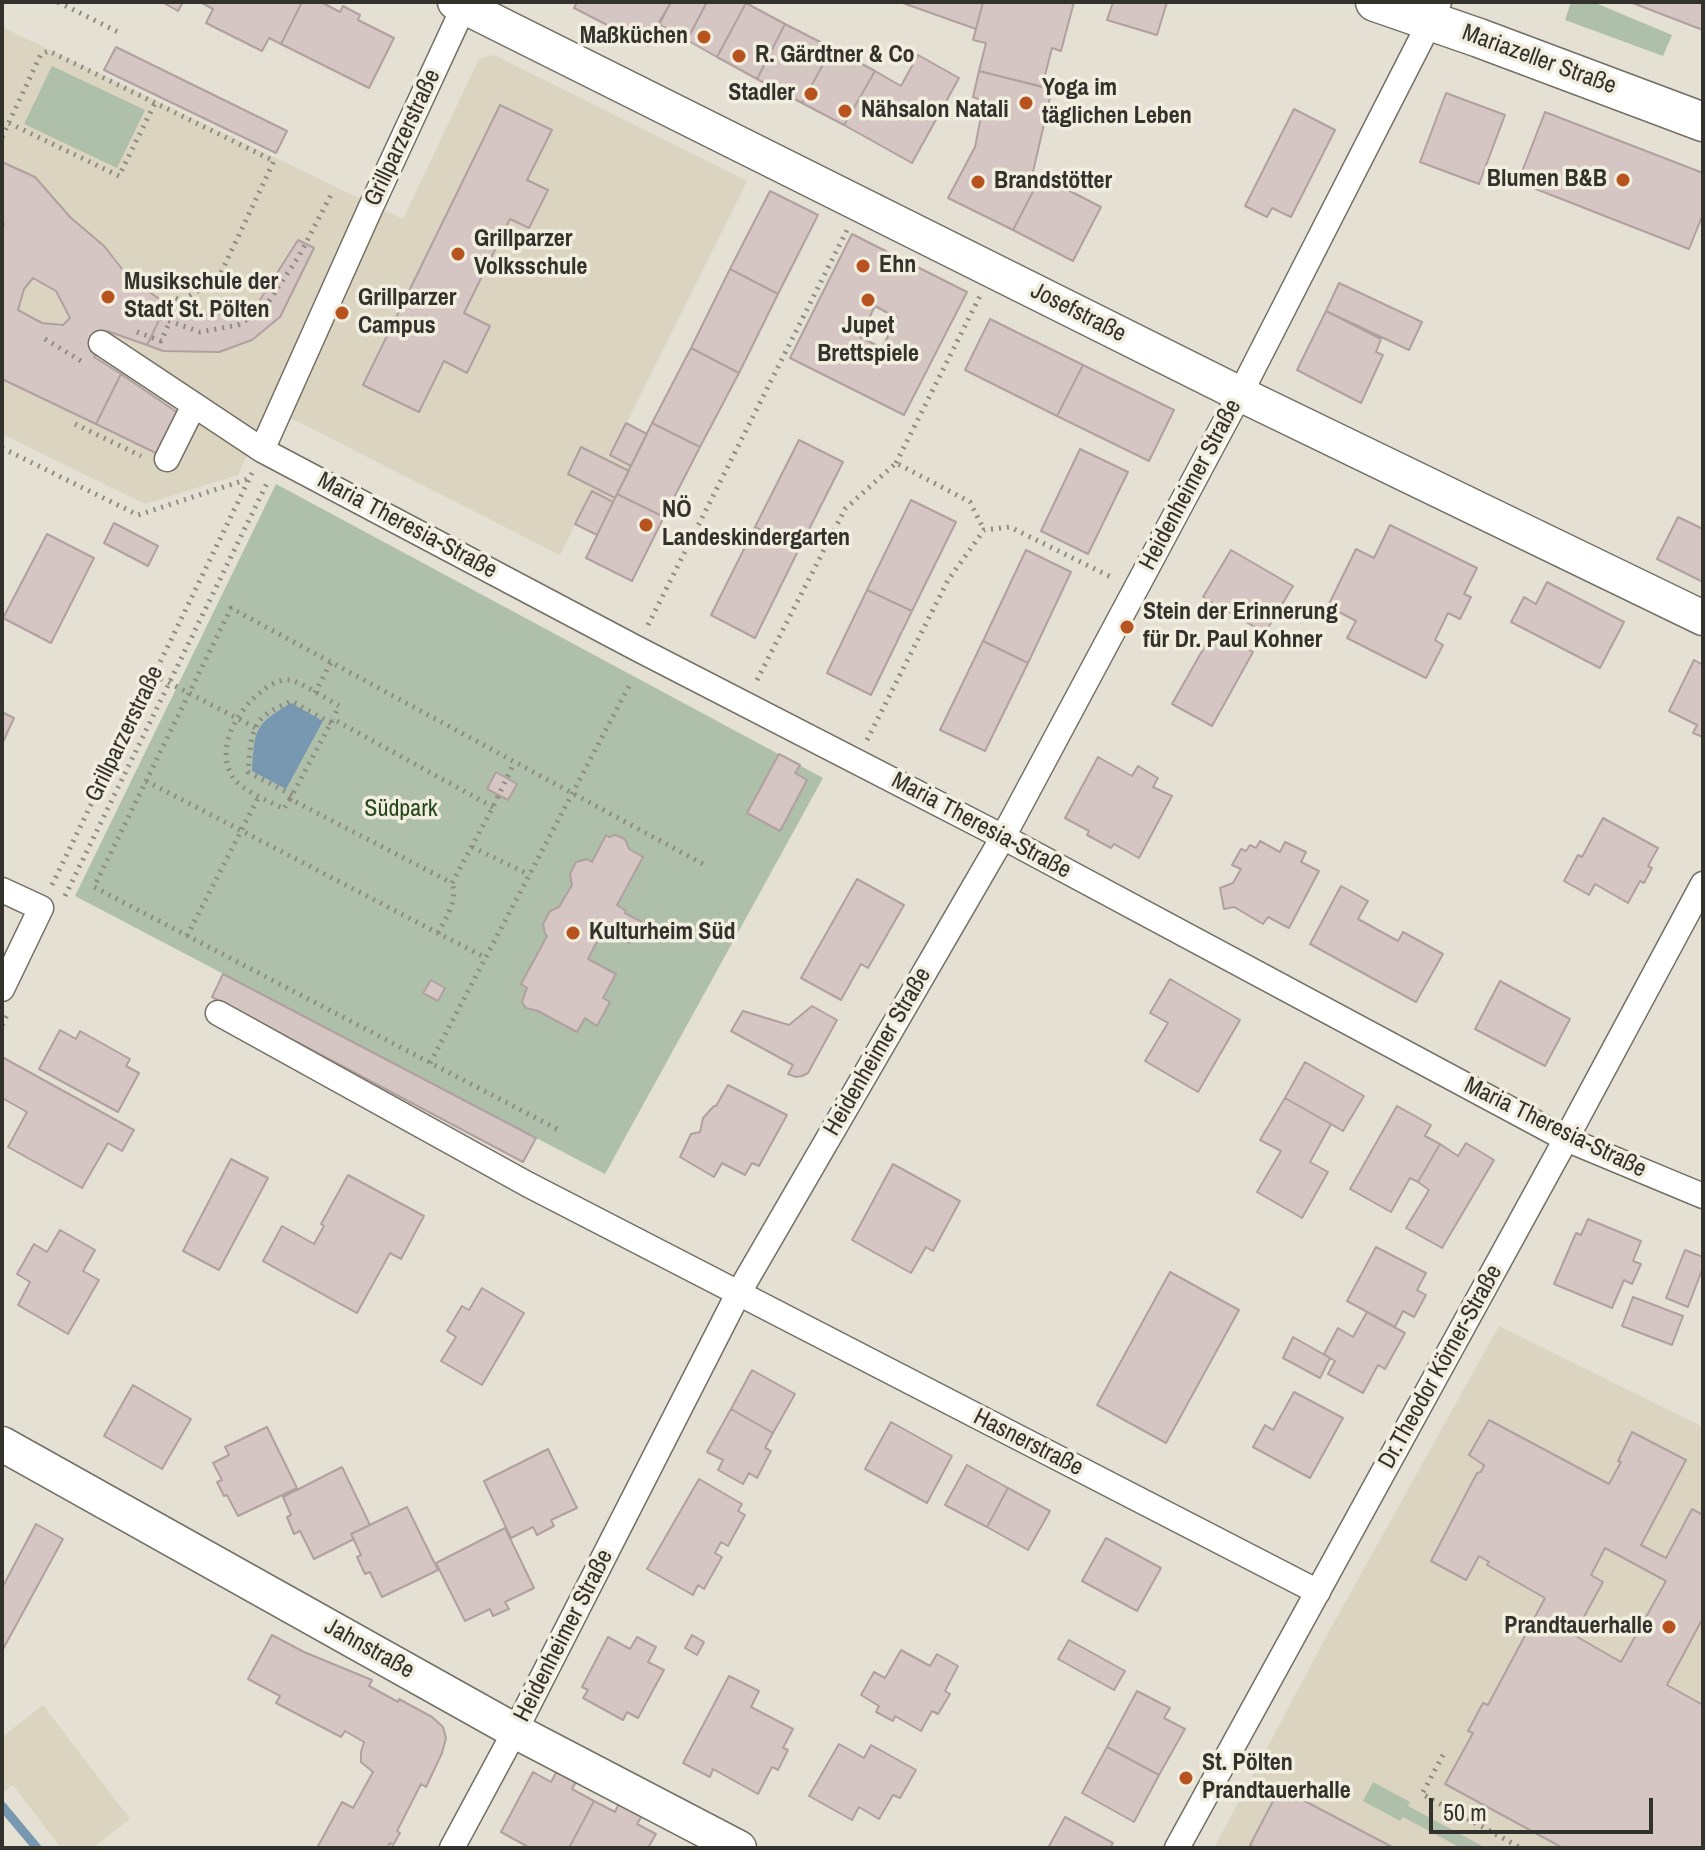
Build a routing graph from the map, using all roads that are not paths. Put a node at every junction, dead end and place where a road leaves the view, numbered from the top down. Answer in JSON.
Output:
{"nodes":[{"id":1,"x":1375,"y":2,"type":"edge"},
{"id":2,"x":461,"y":3,"type":"edge"},
{"id":3,"x":1435,"y":11,"type":"edge"},
{"id":4,"x":1703,"y":122,"type":"edge"},
{"id":5,"x":101,"y":343,"type":"dead end"},
{"id":6,"x":1240,"y":394,"type":"junction"},
{"id":7,"x":194,"y":405,"type":"junction"},
{"id":8,"x":270,"y":454,"type":"junction"},
{"id":9,"x":167,"y":459,"type":"road end"},
{"id":10,"x":1703,"y":618,"type":"edge"},
{"id":11,"x":1003,"y":837,"type":"junction"},
{"id":12,"x":1703,"y":884,"type":"edge"},
{"id":13,"x":2,"y":890,"type":"edge"},
{"id":14,"x":5,"y":1000,"type":"edge"},
{"id":15,"x":218,"y":1013,"type":"dead end"},
{"id":16,"x":1566,"y":1139,"type":"junction"},
{"id":17,"x":1703,"y":1196,"type":"edge"},
{"id":18,"x":738,"y":1294,"type":"junction"},
{"id":19,"x":2,"y":1444,"type":"edge"},
{"id":20,"x":1318,"y":1592,"type":"junction"},
{"id":21,"x":515,"y":1731,"type":"junction"},
{"id":22,"x":452,"y":1848,"type":"edge"},
{"id":23,"x":739,"y":1848,"type":"edge"},
{"id":24,"x":1177,"y":1848,"type":"edge"}],
"edges":[{"from":1,"to":3,"type":"main road","name":"Mariazeller Straße"},
{"from":2,"to":6,"type":"street","name":"Josefstraße"},
{"from":2,"to":8,"type":"street","name":"Grillparzerstraße"},
{"from":3,"to":4,"type":"main road","name":"Mariazeller Straße"},
{"from":3,"to":6,"type":"street","name":"Heidenheimer Straße"},
{"from":5,"to":7,"type":"street","name":"Maria Theresia-Straße"},
{"from":6,"to":10,"type":"street","name":"Josefstraße"},
{"from":6,"to":11,"type":"street","name":"Heidenheimer Straße"},
{"from":7,"to":8,"type":"street","name":"Maria Theresia-Straße"},
{"from":7,"to":9,"type":"street"},
{"from":8,"to":11,"type":"street","name":"Maria Theresia-Straße"},
{"from":11,"to":16,"type":"street","name":"Maria Theresia-Straße"},
{"from":11,"to":18,"type":"street","name":"Heidenheimer Straße"},
{"from":12,"to":16,"type":"street","name":"Dr.Theodor Körner-Straße"},
{"from":13,"to":14,"type":"street"},
{"from":15,"to":18,"type":"street"},
{"from":16,"to":17,"type":"street","name":"Maria Theresia-Straße"},
{"from":16,"to":20,"type":"street","name":"Dr.Theodor Körner-Straße"},
{"from":18,"to":20,"type":"street","name":"Hasnerstraße"},
{"from":18,"to":21,"type":"street","name":"Heidenheimer Straße"},
{"from":19,"to":21,"type":"street","name":"Jahnstraße"},
{"from":20,"to":24,"type":"street","name":"Dr.Theodor Körner-Straße"},
{"from":21,"to":22,"type":"street","name":"Heidenheimer Straße"},
{"from":21,"to":23,"type":"street","name":"Jahnstraße"}]}
